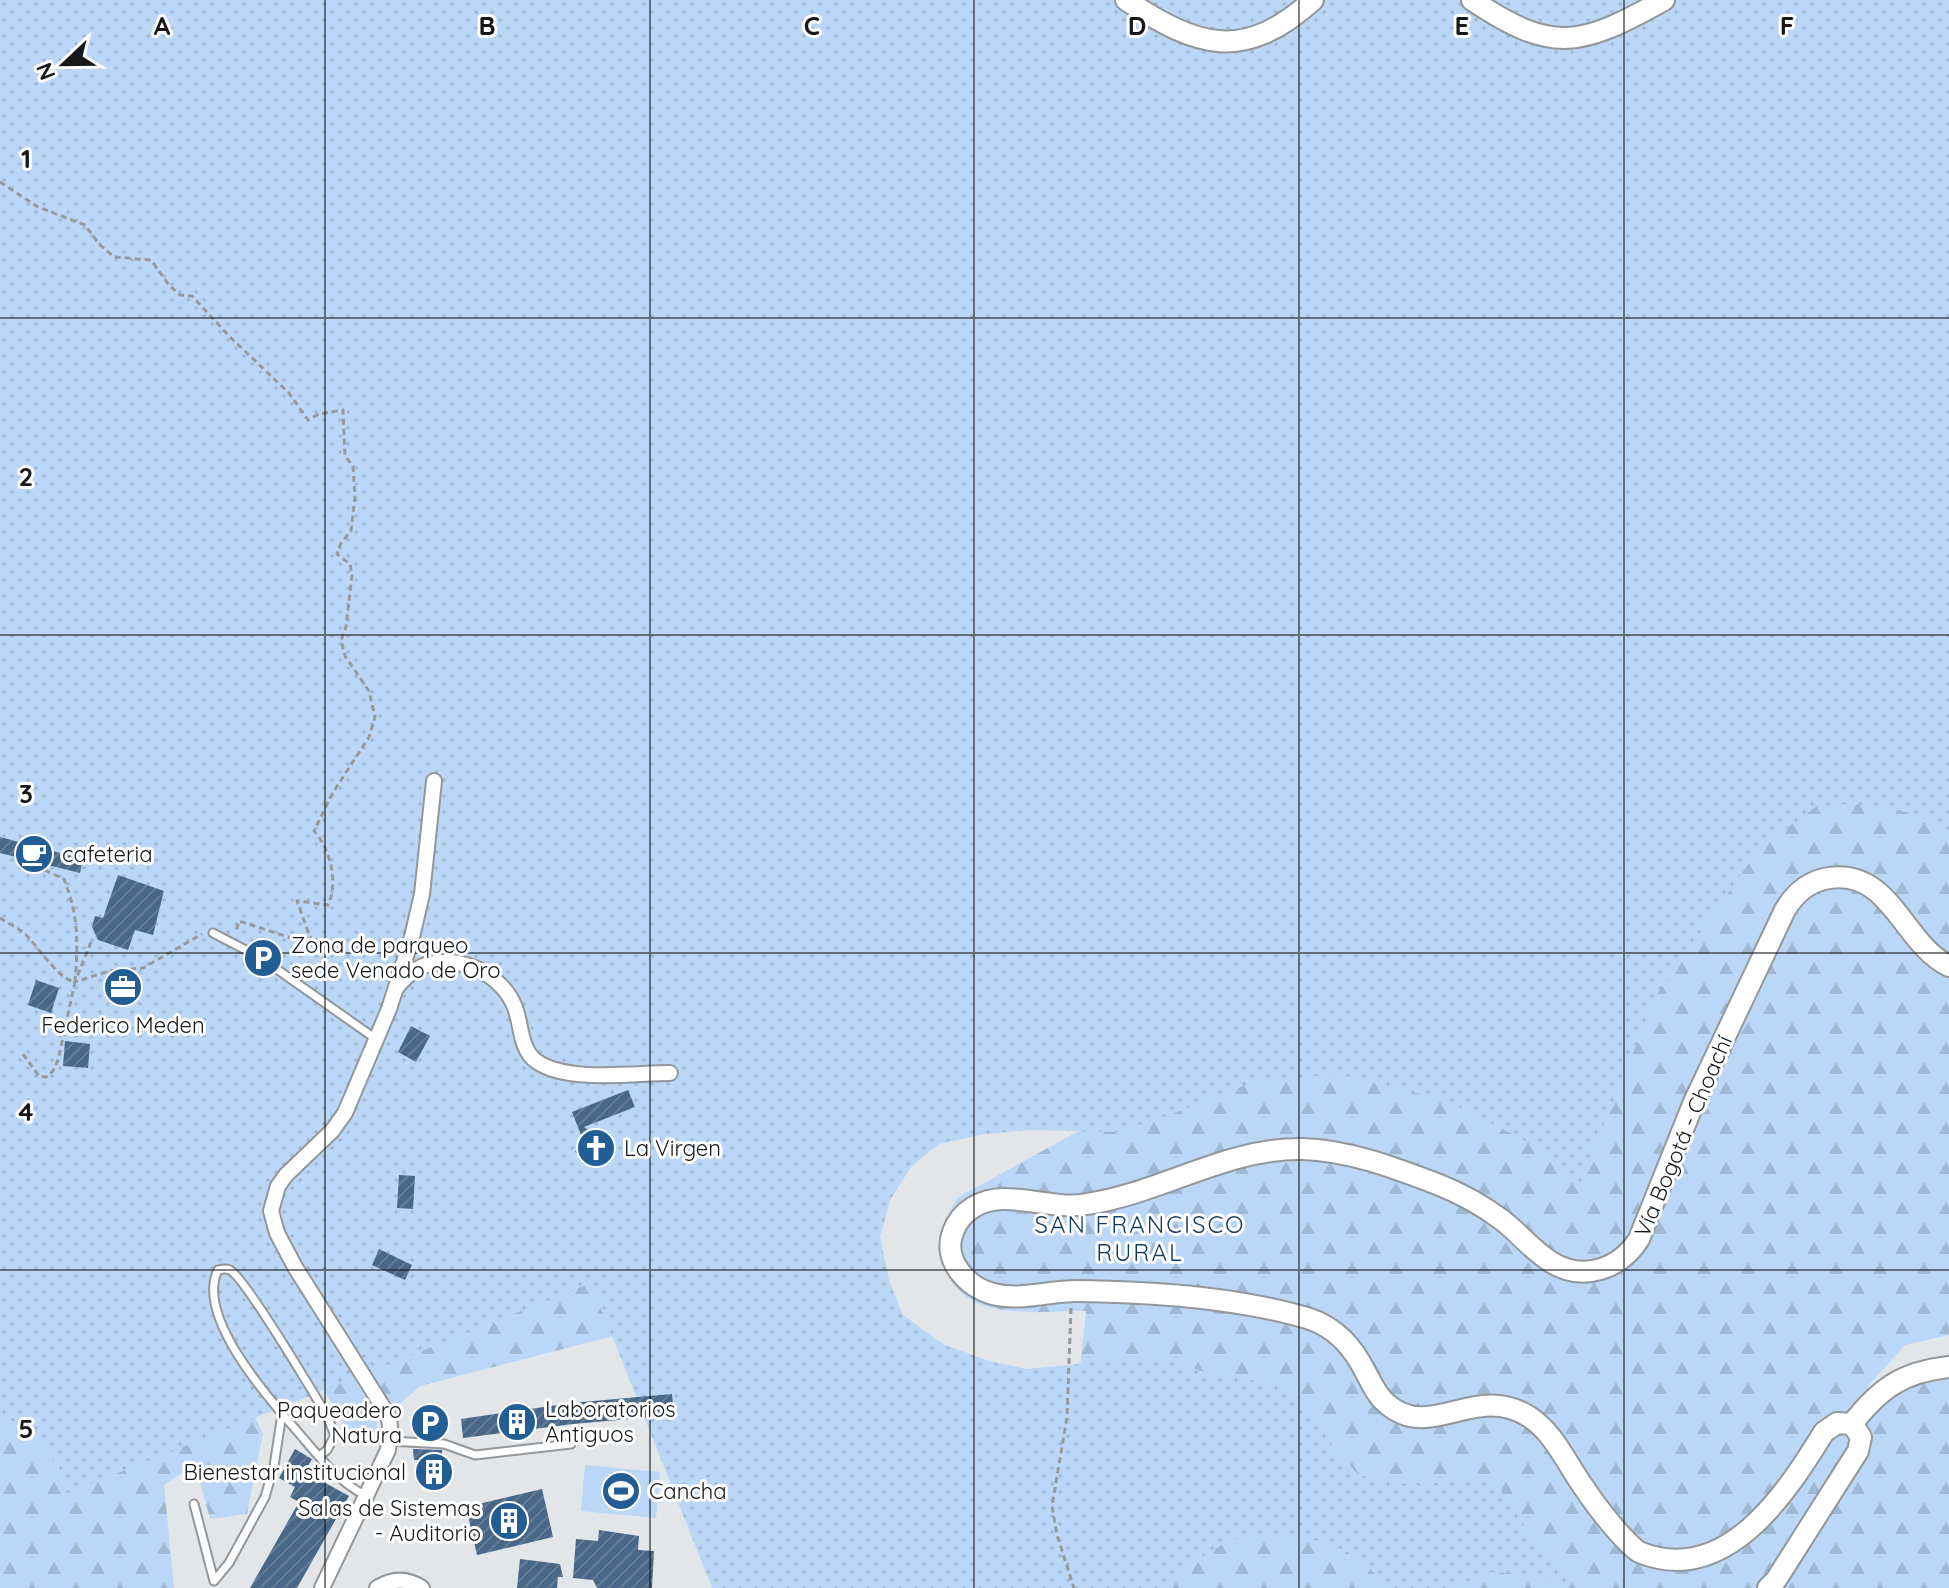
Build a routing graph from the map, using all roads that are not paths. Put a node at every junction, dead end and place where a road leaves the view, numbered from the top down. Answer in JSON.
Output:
{"nodes":[{"id":1,"x":1126,"y":0,"type":"edge"},
{"id":2,"x":1313,"y":0,"type":"edge"},
{"id":3,"x":1472,"y":0,"type":"edge"},
{"id":4,"x":1664,"y":0,"type":"edge"},
{"id":5,"x":434,"y":781,"type":"dead end"},
{"id":6,"x":213,"y":933,"type":"road end"},
{"id":7,"x":1949,"y":966,"type":"edge"},
{"id":8,"x":397,"y":987,"type":"junction"},
{"id":9,"x":376,"y":1039,"type":"junction"},
{"id":10,"x":670,"y":1073,"type":"dead end"},
{"id":11,"x":1949,"y":1367,"type":"edge"},
{"id":12,"x":282,"y":1414,"type":"junction"},
{"id":13,"x":1852,"y":1424,"type":"junction"},
{"id":14,"x":390,"y":1441,"type":"junction"},
{"id":15,"x":571,"y":1444,"type":"dead end"},
{"id":16,"x":319,"y":1456,"type":"junction"},
{"id":17,"x":367,"y":1496,"type":"junction"},
{"id":18,"x":194,"y":1504,"type":"dead end"},
{"id":19,"x":215,"y":1585,"type":"edge"},
{"id":20,"x":322,"y":1588,"type":"edge"},
{"id":21,"x":377,"y":1588,"type":"edge"},
{"id":22,"x":422,"y":1588,"type":"edge"},
{"id":23,"x":1768,"y":1588,"type":"edge"}],
"edges":[{"from":1,"to":2,"type":"main road"},
{"from":3,"to":4,"type":"main road"},
{"from":5,"to":8,"type":"street"},
{"from":6,"to":9,"type":"lane"},
{"from":7,"to":13,"type":"main road","name":"Vía Bogotá - Choachí"},
{"from":8,"to":9,"type":"street"},
{"from":8,"to":10,"type":"street"},
{"from":9,"to":14,"type":"street"},
{"from":11,"to":13,"type":"main road"},
{"from":12,"to":16,"type":"lane"},
{"from":12,"to":16,"type":"lane"},
{"from":12,"to":19,"type":"lane"},
{"from":13,"to":23,"type":"main road"},
{"from":14,"to":15,"type":"lane"},
{"from":14,"to":17,"type":"street"},
{"from":16,"to":17,"type":"lane"},
{"from":17,"to":20,"type":"street"},
{"from":18,"to":19,"type":"lane"},
{"from":21,"to":22,"type":"street"}]}
